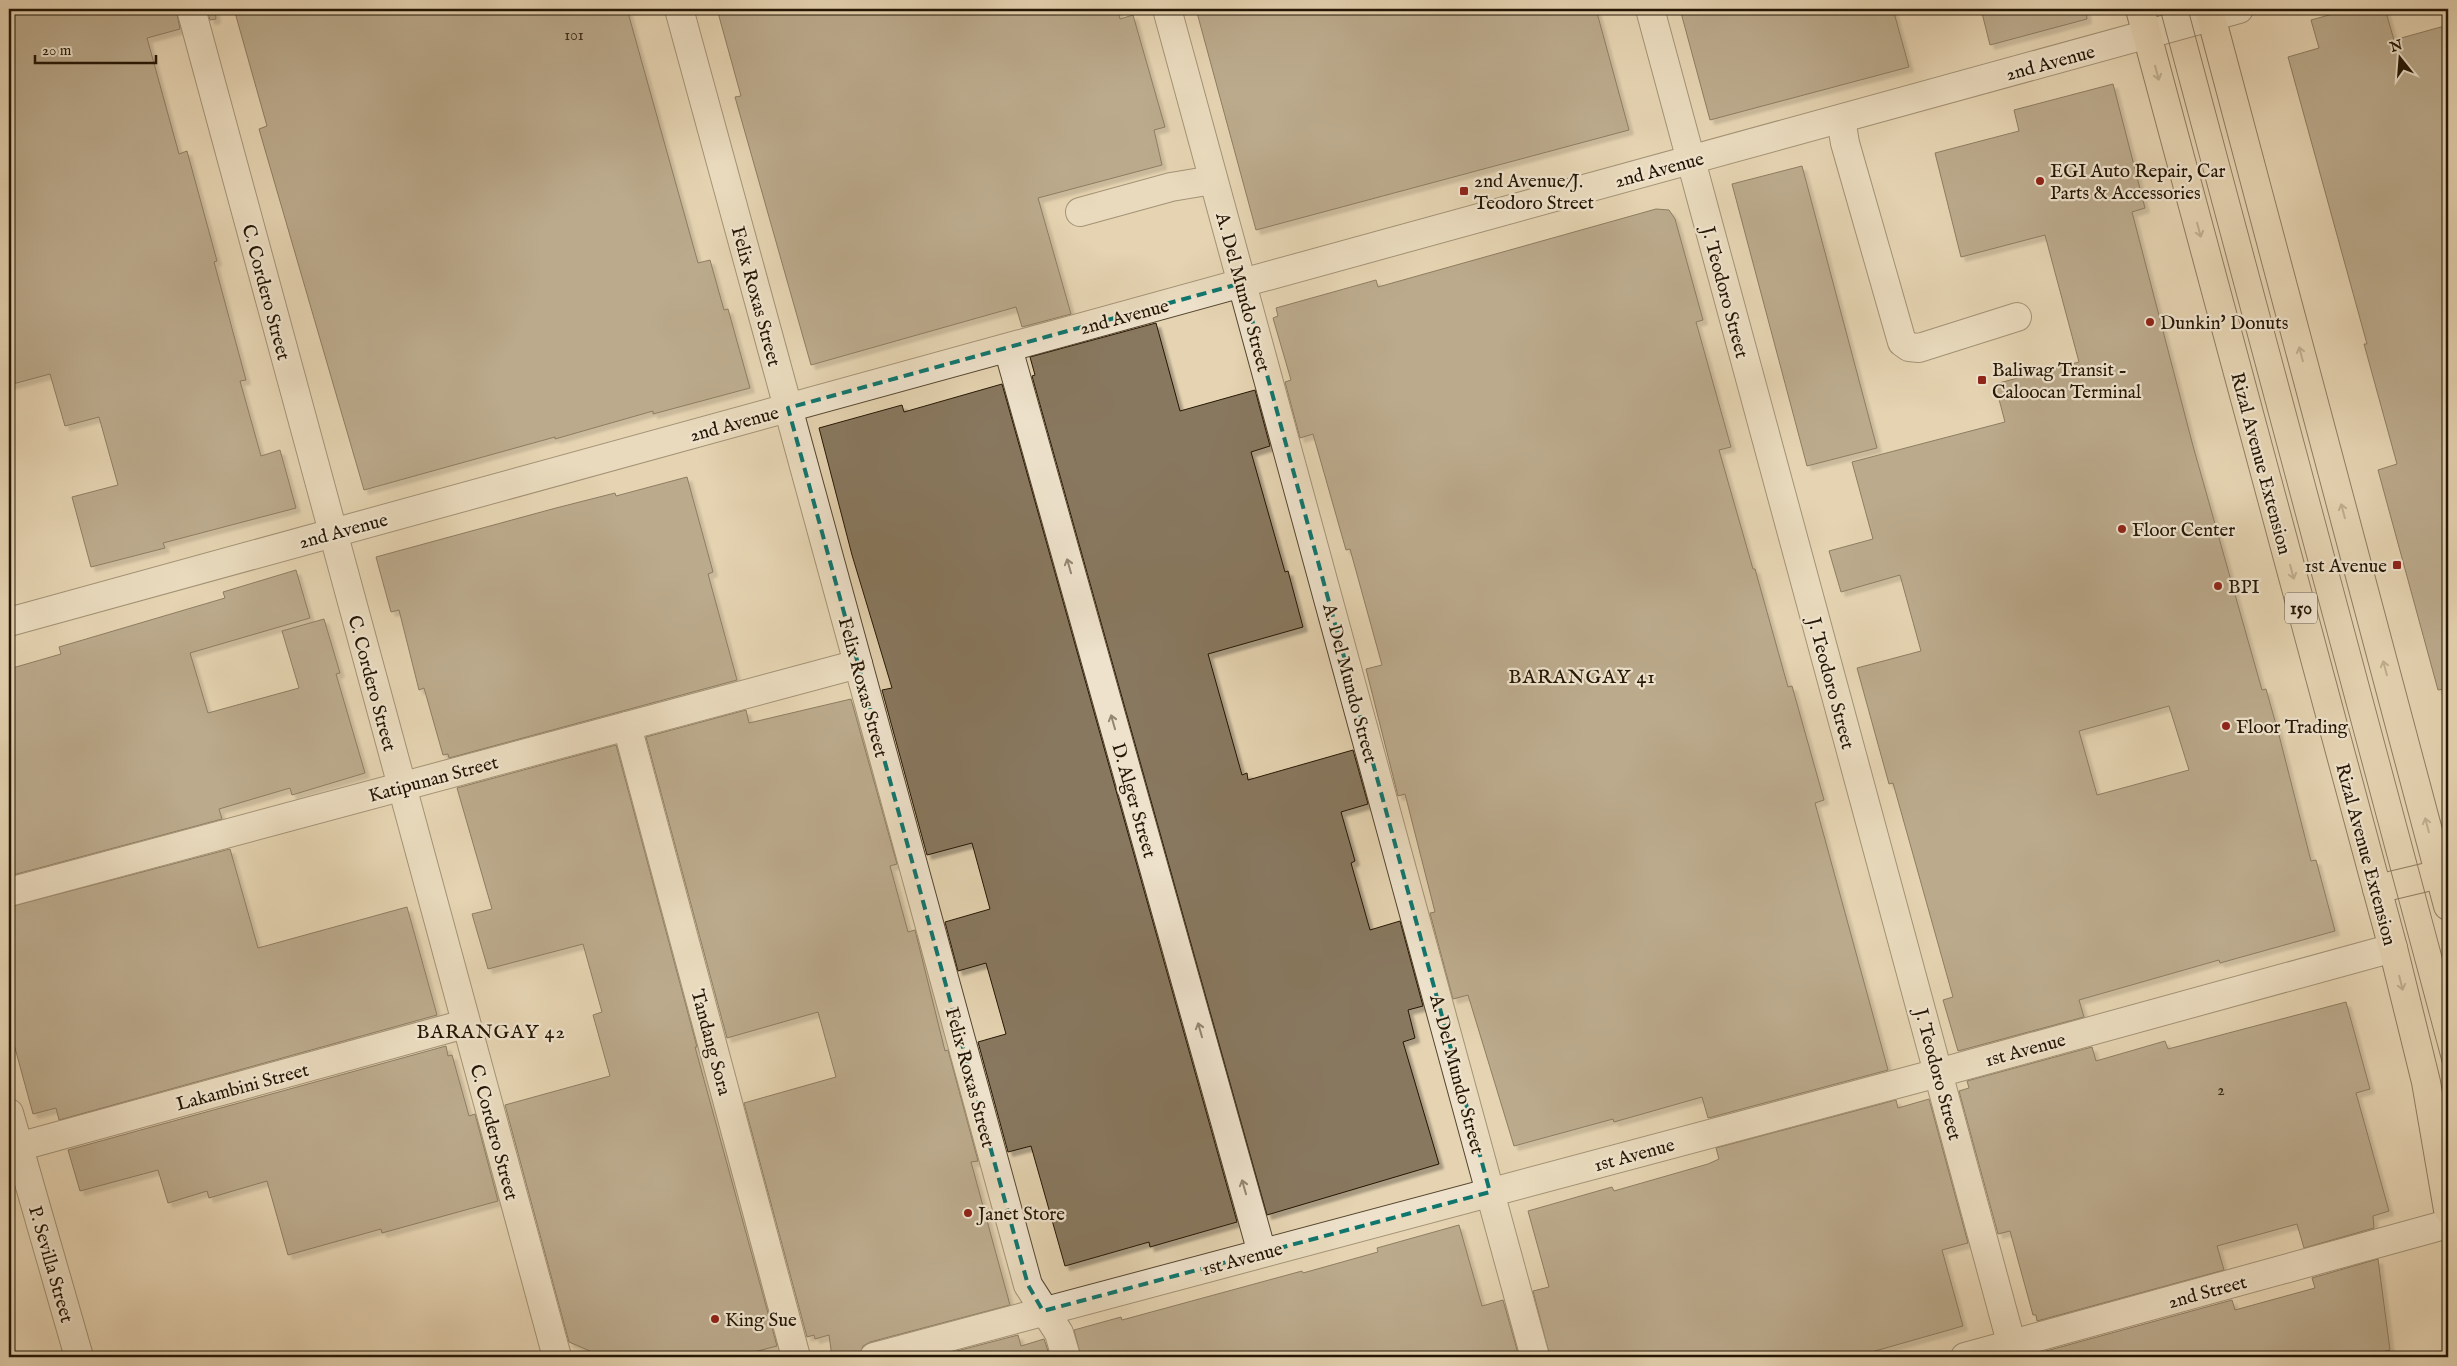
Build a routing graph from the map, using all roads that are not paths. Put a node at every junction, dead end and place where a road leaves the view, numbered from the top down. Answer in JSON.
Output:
{"nodes":[{"id":1,"x":191,"y":9,"type":"edge"},
{"id":2,"x":679,"y":9,"type":"edge"},
{"id":3,"x":1167,"y":9,"type":"edge"},
{"id":4,"x":1650,"y":9,"type":"edge"},
{"id":5,"x":2140,"y":9,"type":"edge"},
{"id":6,"x":2239,"y":9,"type":"edge"},
{"id":7,"x":2210,"y":13,"type":"edge"},
{"id":8,"x":2147,"y":35,"type":"junction"},
{"id":9,"x":1841,"y":119,"type":"junction"},
{"id":10,"x":1690,"y":161,"type":"junction"},
{"id":11,"x":1213,"y":180,"type":"junction"},
{"id":12,"x":1080,"y":212,"type":"dead end"},
{"id":13,"x":1242,"y":283,"type":"junction"},
{"id":14,"x":2017,"y":318,"type":"dead end"},
{"id":15,"x":1008,"y":348,"type":"junction"},
{"id":16,"x":788,"y":408,"type":"junction"},
{"id":17,"x":332,"y":533,"type":"junction"},
{"id":18,"x":9,"y":622,"type":"edge"},
{"id":19,"x":858,"y":664,"type":"junction"},
{"id":20,"x":627,"y":726,"type":"junction"},
{"id":21,"x":401,"y":787,"type":"junction"},
{"id":22,"x":2440,"y":874,"type":"junction"},
{"id":23,"x":2377,"y":889,"type":"junction"},
{"id":24,"x":9,"y":892,"type":"edge"},
{"id":25,"x":2448,"y":906,"type":"edge"},
{"id":26,"x":2392,"y":948,"type":"junction"},
{"id":27,"x":466,"y":1024,"type":"junction"},
{"id":28,"x":1938,"y":1073,"type":"junction"},
{"id":29,"x":9,"y":1113,"type":"edge"},
{"id":30,"x":18,"y":1147,"type":"junction"},
{"id":31,"x":1490,"y":1192,"type":"junction"},
{"id":32,"x":2448,"y":1210,"type":"edge"},
{"id":33,"x":2448,"y":1224,"type":"edge"},
{"id":34,"x":1262,"y":1253,"type":"junction"},
{"id":35,"x":1044,"y":1311,"type":"junction"},
{"id":36,"x":2014,"y":1351,"type":"edge"},
{"id":37,"x":79,"y":1357,"type":"edge"},
{"id":38,"x":558,"y":1357,"type":"edge"},
{"id":39,"x":796,"y":1357,"type":"edge"},
{"id":40,"x":874,"y":1357,"type":"edge"},
{"id":41,"x":1066,"y":1357,"type":"edge"},
{"id":42,"x":1535,"y":1357,"type":"edge"},
{"id":43,"x":1965,"y":1357,"type":"edge"}],
"edges":[{"from":1,"to":17,"type":"street","name":"C. Cordero Street"},
{"from":2,"to":16,"type":"street","name":"Felix Roxas Street"},
{"from":3,"to":11,"type":"street","name":"A. Del Mundo Street"},
{"from":4,"to":10,"type":"street","name":"J. Teodoro Street"},
{"from":5,"to":8,"type":"main road","name":"Rizal Avenue Extension","number":"150"},
{"from":6,"to":7,"type":"street","name":"2nd Avenue"},
{"from":7,"to":8,"type":"street","name":"2nd Avenue"},
{"from":22,"to":7,"type":"main road","one_way":true},
{"from":8,"to":9,"type":"street","name":"2nd Avenue"},
{"from":8,"to":23,"type":"main road","name":"Rizal Avenue Extension","number":"150","one_way":true},
{"from":9,"to":10,"type":"street","name":"2nd Avenue"},
{"from":9,"to":14,"type":"street"},
{"from":10,"to":13,"type":"street","name":"2nd Avenue"},
{"from":10,"to":28,"type":"street","name":"J. Teodoro Street"},
{"from":11,"to":12,"type":"street"},
{"from":11,"to":13,"type":"street","name":"A. Del Mundo Street"},
{"from":13,"to":15,"type":"street","name":"2nd Avenue"},
{"from":13,"to":31,"type":"street","name":"A. Del Mundo Street"},
{"from":15,"to":16,"type":"street","name":"2nd Avenue"},
{"from":34,"to":15,"type":"street","name":"D. Alger Street","one_way":true},
{"from":16,"to":17,"type":"street","name":"2nd Avenue"},
{"from":16,"to":19,"type":"street","name":"Felix Roxas Street"},
{"from":17,"to":18,"type":"street","name":"2nd Avenue"},
{"from":17,"to":21,"type":"street","name":"C. Cordero Street"},
{"from":19,"to":20,"type":"street","name":"Katipunan Street"},
{"from":19,"to":35,"type":"street","name":"Felix Roxas Street"},
{"from":20,"to":21,"type":"street","name":"Katipunan Street"},
{"from":20,"to":39,"type":"street","name":"Tandang Sora"},
{"from":21,"to":24,"type":"street","name":"Katipunan Street"},
{"from":21,"to":27,"type":"street","name":"C. Cordero Street"},
{"from":22,"to":23,"type":"main road"},
{"from":22,"to":25,"type":"main road"},
{"from":23,"to":26,"type":"main road","name":"Rizal Avenue Extension","number":"150"},
{"from":26,"to":28,"type":"street","name":"1st Avenue"},
{"from":26,"to":32,"type":"main road","name":"Rizal Avenue Extension","number":"150","one_way":true},
{"from":27,"to":30,"type":"street","name":"Lakambini Street"},
{"from":27,"to":38,"type":"street","name":"C. Cordero Street"},
{"from":28,"to":31,"type":"street","name":"1st Avenue"},
{"from":28,"to":36,"type":"street","name":"J. Teodoro Street"},
{"from":29,"to":30,"type":"street","name":"P. Sevilla Street"},
{"from":30,"to":37,"type":"street","name":"P. Sevilla Street"},
{"from":31,"to":34,"type":"street","name":"1st Avenue"},
{"from":31,"to":42,"type":"street","name":"A. Del Mundo Street"},
{"from":33,"to":36,"type":"street","name":"2nd Street"},
{"from":34,"to":35,"type":"street","name":"1st Avenue"},
{"from":35,"to":40,"type":"street","name":"1st Avenue"},
{"from":35,"to":41,"type":"street","name":"Felix Roxas Street"},
{"from":36,"to":43,"type":"street","name":"2nd Street"}]}
